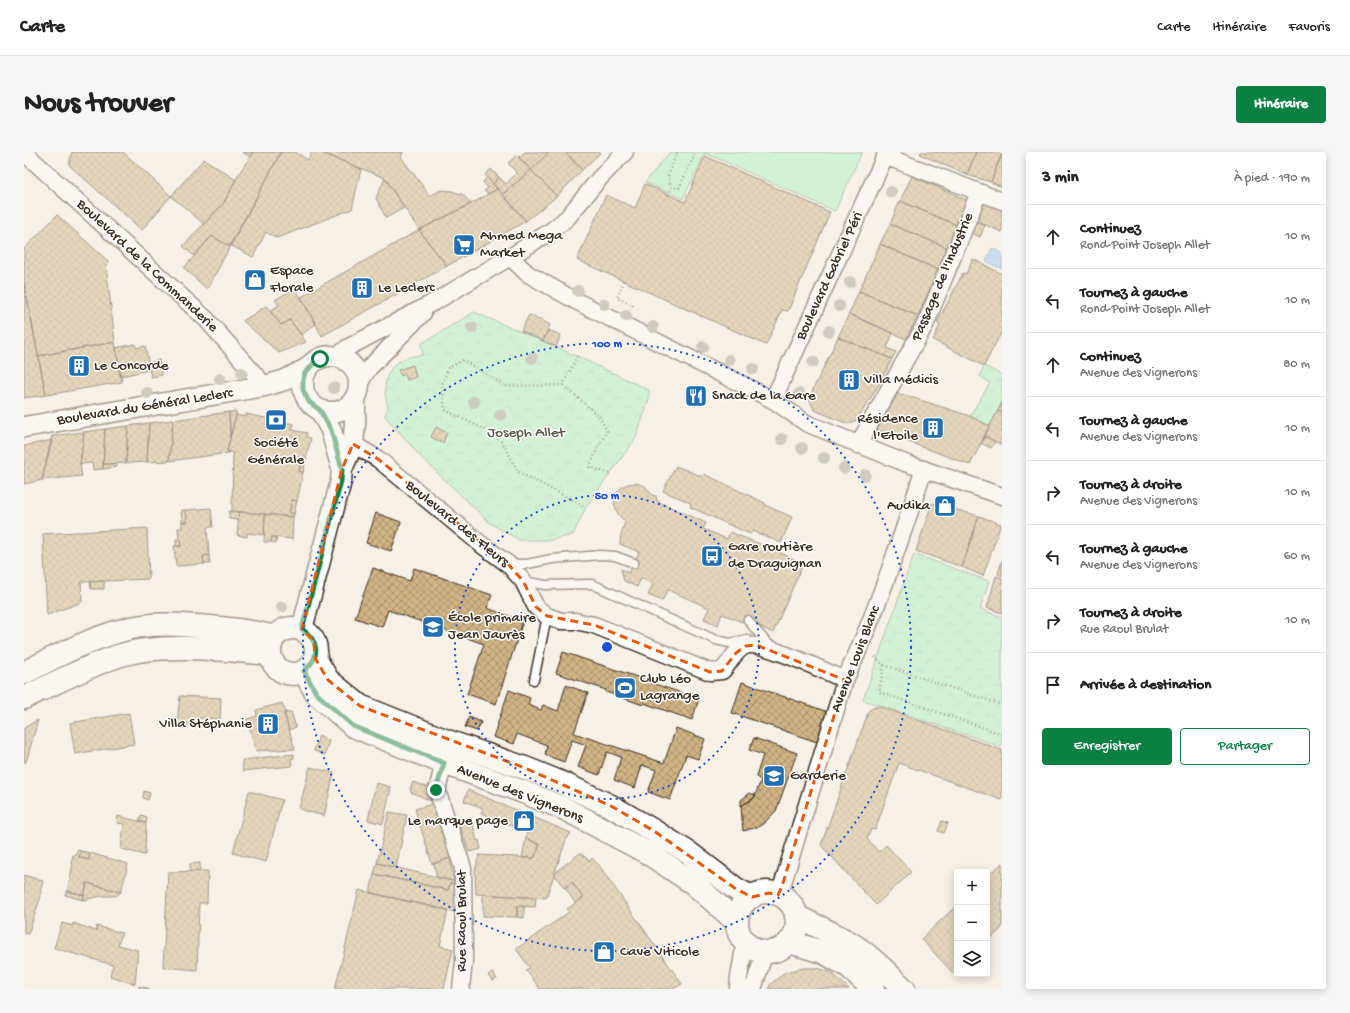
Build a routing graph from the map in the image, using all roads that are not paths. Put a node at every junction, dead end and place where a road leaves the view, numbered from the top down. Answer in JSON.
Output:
{"nodes":[{"id":1,"x":625,"y":152,"type":"edge"},
{"id":2,"x":886,"y":154,"type":"edge"},
{"id":3,"x":28,"y":156,"type":"edge"},
{"id":4,"x":979,"y":192,"type":"junction"},
{"id":5,"x":1002,"y":200,"type":"edge"},
{"id":6,"x":510,"y":258,"type":"junction"},
{"id":7,"x":436,"y":301,"type":"junction"},
{"id":8,"x":336,"y":357,"type":"junction"},
{"id":9,"x":308,"y":368,"type":"junction"},
{"id":10,"x":265,"y":386,"type":"junction"},
{"id":11,"x":357,"y":390,"type":"junction"},
{"id":12,"x":305,"y":396,"type":"junction"},
{"id":13,"x":773,"y":400,"type":"junction"},
{"id":14,"x":320,"y":410,"type":"junction"},
{"id":15,"x":24,"y":426,"type":"edge"},
{"id":16,"x":343,"y":440,"type":"junction"},
{"id":17,"x":858,"y":445,"type":"junction"},
{"id":18,"x":924,"y":469,"type":"junction"},
{"id":19,"x":1000,"y":491,"type":"edge"},
{"id":20,"x":634,"y":562,"type":"dead end"},
{"id":21,"x":508,"y":564,"type":"junction"},
{"id":22,"x":522,"y":581,"type":"junction"},
{"id":23,"x":547,"y":616,"type":"junction"},
{"id":24,"x":748,"y":620,"type":"dead end"},
{"id":25,"x":302,"y":629,"type":"junction"},
{"id":26,"x":272,"y":645,"type":"junction"},
{"id":27,"x":770,"y":646,"type":"junction"},
{"id":28,"x":310,"y":665,"type":"junction"},
{"id":29,"x":24,"y":673,"type":"edge"},
{"id":30,"x":534,"y":680,"type":"dead end"},
{"id":31,"x":845,"y":680,"type":"junction"},
{"id":32,"x":24,"y":698,"type":"edge"},
{"id":33,"x":444,"y":763,"type":"junction"},
{"id":34,"x":778,"y":895,"type":"junction"},
{"id":35,"x":752,"y":897,"type":"junction"},
{"id":36,"x":796,"y":916,"type":"junction"},
{"id":37,"x":741,"y":932,"type":"junction"},
{"id":38,"x":790,"y":942,"type":"junction"},
{"id":39,"x":767,"y":952,"type":"junction"},
{"id":40,"x":461,"y":989,"type":"edge"},
{"id":41,"x":738,"y":989,"type":"edge"},
{"id":42,"x":753,"y":989,"type":"edge"},
{"id":43,"x":872,"y":989,"type":"edge"},
{"id":44,"x":904,"y":989,"type":"edge"}],
"edges":[{"from":1,"to":6,"type":"street"},
{"from":2,"to":4,"type":"street"},
{"from":2,"to":13,"type":"street","name":"Boulevard Gabriel Péri"},
{"from":3,"to":10,"type":"street","name":"Boulevard de la Commanderie"},
{"from":4,"to":5,"type":"street"},
{"from":4,"to":17,"type":"street","name":"Passage de l'Industrie"},
{"from":6,"to":7,"type":"street"},
{"from":6,"to":13,"type":"street"},
{"from":7,"to":8,"type":"street"},
{"from":7,"to":11,"type":"street"},
{"from":8,"to":9,"type":"street","name":"Boulevard du Général Leclerc"},
{"from":8,"to":11,"type":"street"},
{"from":9,"to":10,"type":"street","name":"Boulevard du Général Leclerc"},
{"from":9,"to":12,"type":"street"},
{"from":10,"to":12,"type":"street","name":"Boulevard du Général Leclerc"},
{"from":10,"to":15,"type":"street","name":"Boulevard du Général Leclerc"},
{"from":11,"to":14,"type":"street"},
{"from":11,"to":16,"type":"street"},
{"from":12,"to":14,"type":"street"},
{"from":13,"to":17,"type":"street"},
{"from":14,"to":16,"type":"street"},
{"from":16,"to":21,"type":"street","name":"Boulevard des Fleurs"},
{"from":16,"to":25,"type":"street"},
{"from":17,"to":18,"type":"street"},
{"from":18,"to":19,"type":"street"},
{"from":18,"to":31,"type":"street","name":"Avenue Louis Blanc"},
{"from":20,"to":21,"type":"lane"},
{"from":21,"to":22,"type":"street","name":"Boulevard des Fleurs"},
{"from":22,"to":23,"type":"street","name":"Boulevard des Fleurs"},
{"from":22,"to":27,"type":"lane"},
{"from":23,"to":27,"type":"street"},
{"from":23,"to":30,"type":"lane"},
{"from":24,"to":27,"type":"lane"},
{"from":25,"to":26,"type":"main road"},
{"from":25,"to":28,"type":"main road","name":"Avenue des Vignerons"},
{"from":26,"to":28,"type":"main road"},
{"from":26,"to":29,"type":"main road"},
{"from":26,"to":32,"type":"main road"},
{"from":27,"to":31,"type":"street"},
{"from":28,"to":33,"type":"main road","name":"Avenue des Vignerons"},
{"from":28,"to":35,"type":"main road","name":"Avenue des Vignerons"},
{"from":31,"to":34,"type":"street","name":"Avenue Louis Blanc"},
{"from":33,"to":37,"type":"main road","name":"Avenue des Vignerons"},
{"from":33,"to":40,"type":"street","name":"Rue Raoul Brulat"},
{"from":34,"to":35,"type":"main road"},
{"from":34,"to":36,"type":"main road"},
{"from":35,"to":37,"type":"main road"},
{"from":36,"to":38,"type":"main road"},
{"from":36,"to":44,"type":"main road"},
{"from":37,"to":39,"type":"main road"},
{"from":37,"to":41,"type":"street"},
{"from":38,"to":39,"type":"main road"},
{"from":38,"to":43,"type":"main road"},
{"from":39,"to":42,"type":"street"}]}
